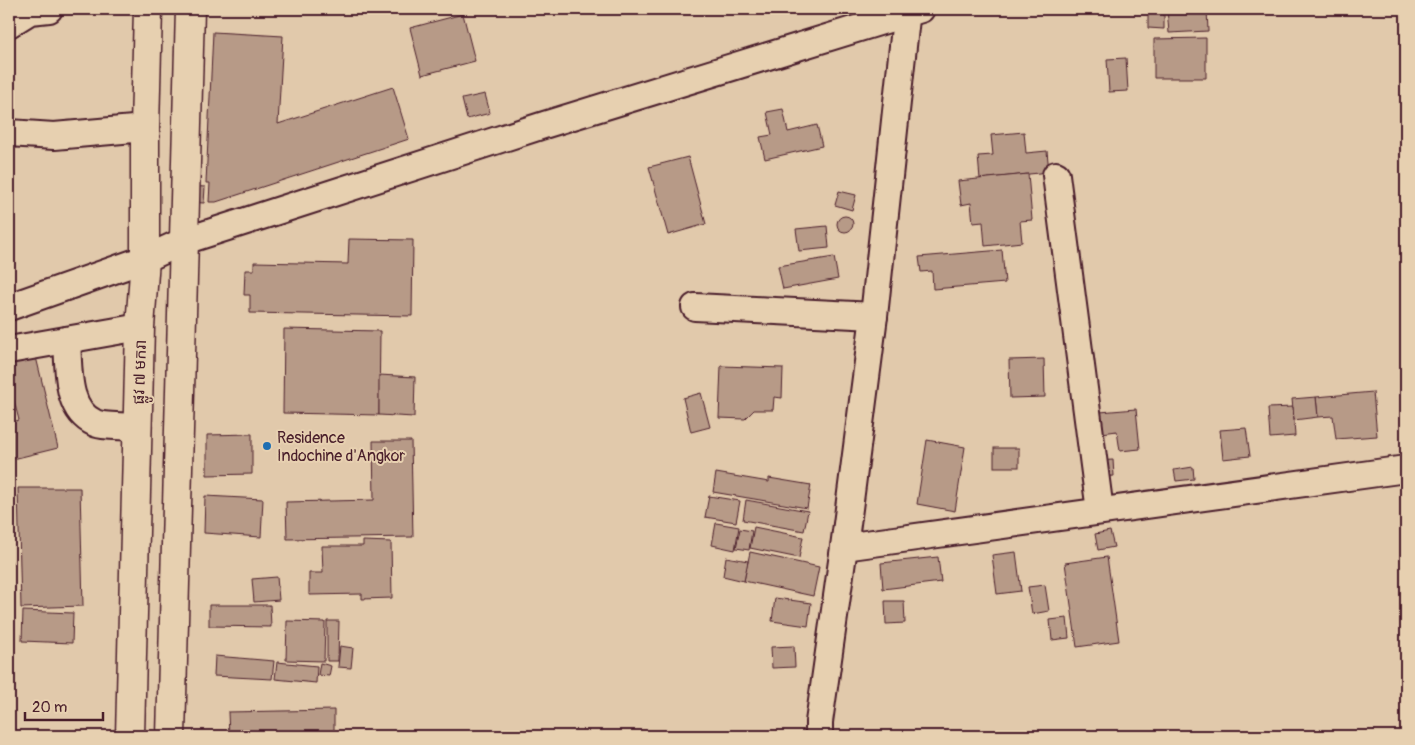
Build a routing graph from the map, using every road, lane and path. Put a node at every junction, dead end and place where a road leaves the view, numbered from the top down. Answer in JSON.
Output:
{"nodes":[{"id":1,"x":49,"y":9,"type":"edge"},
{"id":2,"x":148,"y":9,"type":"edge"},
{"id":3,"x":190,"y":9,"type":"edge"},
{"id":4,"x":912,"y":10,"type":"edge"},
{"id":5,"x":9,"y":24,"type":"edge"},
{"id":6,"x":145,"y":128,"type":"junction"},
{"id":7,"x":9,"y":133,"type":"edge"},
{"id":8,"x":1056,"y":175,"type":"dead end"},
{"id":9,"x":184,"y":241,"type":"junction"},
{"id":10,"x":145,"y":259,"type":"junction"},
{"id":11,"x":9,"y":307,"type":"edge"},
{"id":12,"x":695,"y":307,"type":"dead end"},
{"id":13,"x":874,"y":316,"type":"junction"},
{"id":14,"x":140,"y":327,"type":"junction"},
{"id":15,"x":67,"y":340,"type":"junction"},
{"id":16,"x":9,"y":350,"type":"edge"},
{"id":17,"x":138,"y":427,"type":"junction"},
{"id":18,"x":1406,"y":469,"type":"edge"},
{"id":19,"x":1100,"y":511,"type":"junction"},
{"id":20,"x":844,"y":547,"type":"junction"},
{"id":21,"x":130,"y":736,"type":"edge"},
{"id":22,"x":171,"y":736,"type":"edge"},
{"id":23,"x":819,"y":736,"type":"edge"}],
"edges":[{"from":1,"to":5,"type":"street"},
{"from":2,"to":6,"type":"main road","name":"ផ្លូវ ៧ មករា"},
{"from":3,"to":9,"type":"main road"},
{"from":4,"to":9,"type":"street"},
{"from":4,"to":13,"type":"street"},
{"from":6,"to":7,"type":"street"},
{"from":6,"to":10,"type":"main road","name":"ផ្លូវ ៧ មករា"},
{"from":8,"to":19,"type":"street"},
{"from":9,"to":10,"type":"street"},
{"from":9,"to":22,"type":"main road"},
{"from":10,"to":11,"type":"street"},
{"from":10,"to":14,"type":"main road","name":"ផ្លូវ ៧ មករា"},
{"from":12,"to":13,"type":"street"},
{"from":13,"to":20,"type":"street"},
{"from":14,"to":15,"type":"street"},
{"from":14,"to":17,"type":"main road","name":"ផ្លូវ ៧ មករា"},
{"from":15,"to":16,"type":"street"},
{"from":15,"to":17,"type":"street"},
{"from":17,"to":21,"type":"main road","name":"ផ្លូវ ៧ មករា"},
{"from":18,"to":19,"type":"street"},
{"from":19,"to":20,"type":"street"},
{"from":20,"to":23,"type":"street"}]}
